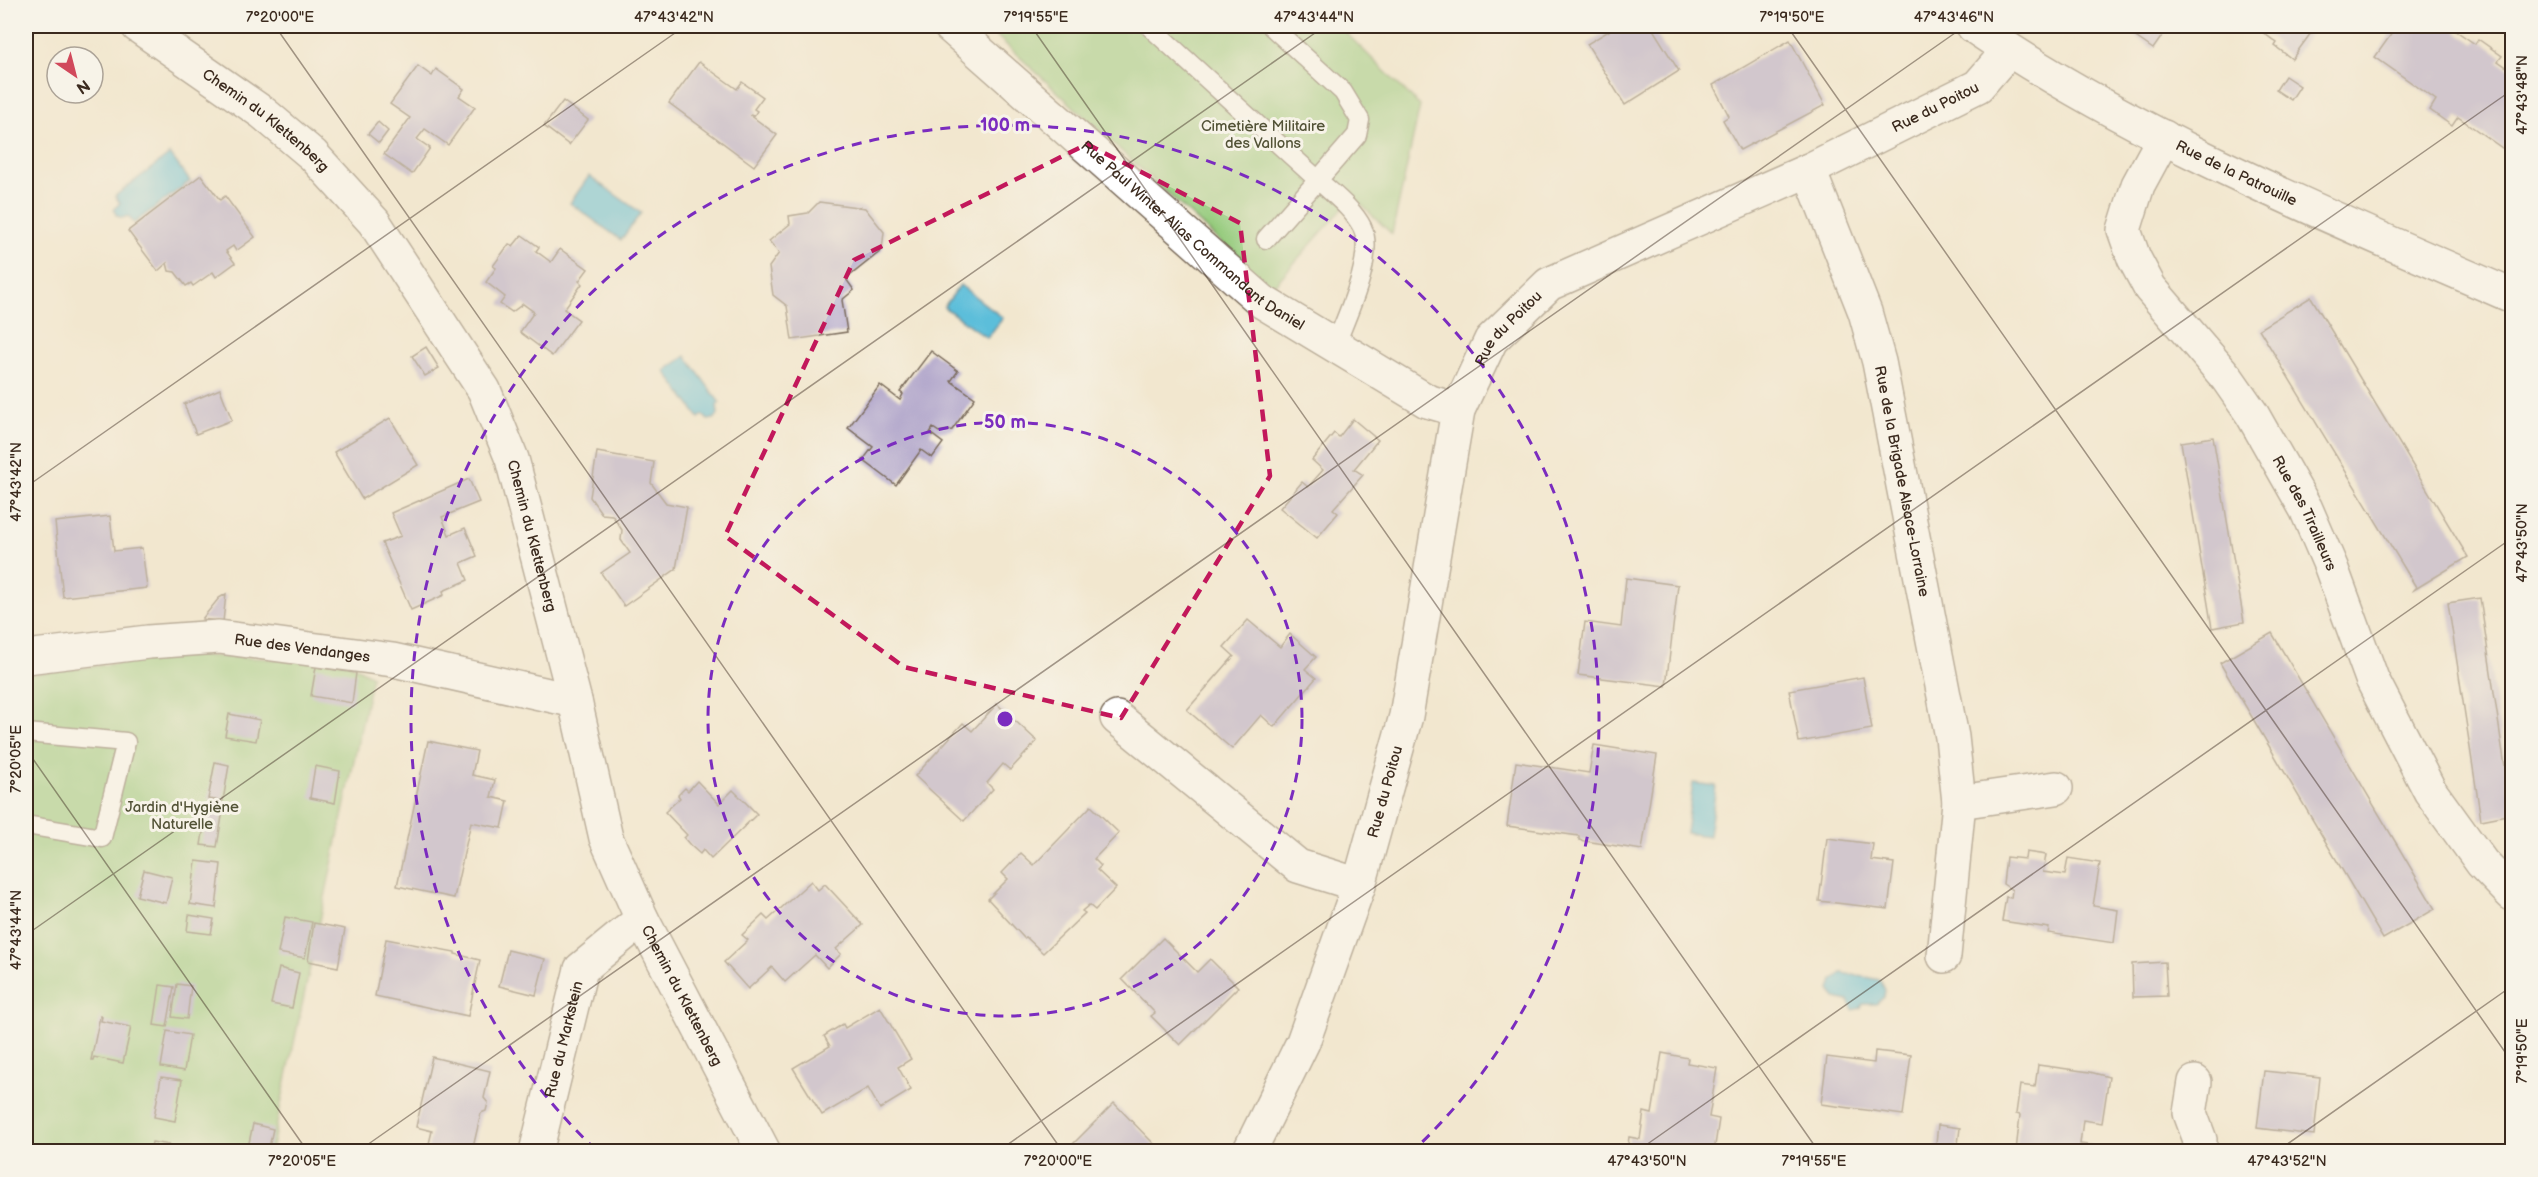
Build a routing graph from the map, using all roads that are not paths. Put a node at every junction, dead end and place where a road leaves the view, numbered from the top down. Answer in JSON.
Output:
{"nodes":[{"id":1,"x":138,"y":26,"type":"edge"},
{"id":2,"x":950,"y":26,"type":"edge"},
{"id":3,"x":1149,"y":26,"type":"edge"},
{"id":4,"x":1271,"y":26,"type":"edge"},
{"id":5,"x":1973,"y":26,"type":"edge"},
{"id":6,"x":2010,"y":50,"type":"junction"},
{"id":7,"x":2164,"y":137,"type":"junction"},
{"id":8,"x":1809,"y":170,"type":"junction"},
{"id":9,"x":1318,"y":180,"type":"junction"},
{"id":10,"x":1266,"y":239,"type":"dead end"},
{"id":11,"x":2512,"y":296,"type":"edge"},
{"id":12,"x":1335,"y":346,"type":"junction"},
{"id":13,"x":1458,"y":410,"type":"junction"},
{"id":14,"x":26,"y":657,"type":"edge"},
{"id":15,"x":575,"y":701,"type":"junction"},
{"id":16,"x":1117,"y":718,"type":"dead end"},
{"id":17,"x":26,"y":733,"type":"edge"},
{"id":18,"x":2056,"y":788,"type":"dead end"},
{"id":19,"x":1959,"y":802,"type":"junction"},
{"id":20,"x":26,"y":825,"type":"edge"},
{"id":21,"x":1359,"y":885,"type":"junction"},
{"id":22,"x":2512,"y":894,"type":"edge"},
{"id":23,"x":642,"y":919,"type":"junction"},
{"id":24,"x":1944,"y":956,"type":"dead end"},
{"id":25,"x":2195,"y":1083,"type":"dead end"},
{"id":26,"x":536,"y":1152,"type":"edge"},
{"id":27,"x":765,"y":1152,"type":"edge"},
{"id":28,"x":1249,"y":1152,"type":"edge"},
{"id":29,"x":2199,"y":1152,"type":"edge"}],
"edges":[{"from":1,"to":15,"type":"street","name":"Chemin du Klettenberg"},
{"from":2,"to":12,"type":"street","name":"Rue Paul Winter Alias Commandant Daniel"},
{"from":3,"to":9,"type":"lane"},
{"from":4,"to":9,"type":"lane"},
{"from":5,"to":6,"type":"street","name":"Rue de la Patrouille"},
{"from":6,"to":7,"type":"street","name":"Rue de la Patrouille"},
{"from":6,"to":8,"type":"street","name":"Rue du Poitou"},
{"from":7,"to":11,"type":"street","name":"Rue de la Patrouille"},
{"from":7,"to":22,"type":"street","name":"Rue des Tirailleurs"},
{"from":8,"to":13,"type":"street","name":"Rue du Poitou"},
{"from":8,"to":19,"type":"street","name":"Rue de la Brigade Alsace-Lorraine"},
{"from":9,"to":10,"type":"lane"},
{"from":9,"to":12,"type":"lane"},
{"from":12,"to":13,"type":"street","name":"Rue Paul Winter Alias Commandant Daniel"},
{"from":13,"to":21,"type":"street","name":"Rue du Poitou"},
{"from":14,"to":15,"type":"street","name":"Rue des Vendanges"},
{"from":15,"to":23,"type":"street","name":"Chemin du Klettenberg"},
{"from":16,"to":21,"type":"street"},
{"from":17,"to":20,"type":"lane"},
{"from":18,"to":19,"type":"street"},
{"from":19,"to":24,"type":"street","name":"Rue de la Brigade Alsace-Lorraine"},
{"from":21,"to":28,"type":"street","name":"Rue du Poitou"},
{"from":23,"to":26,"type":"street","name":"Rue du Markstein"},
{"from":23,"to":27,"type":"street","name":"Chemin du Klettenberg"},
{"from":25,"to":29,"type":"street"}]}
